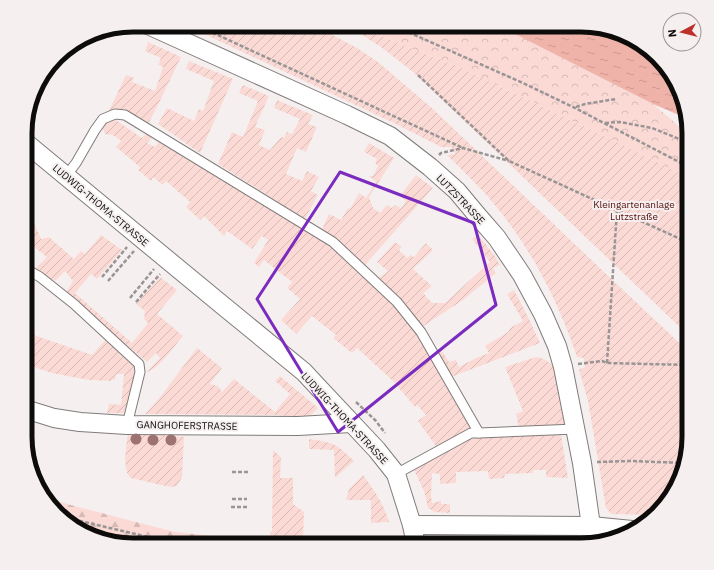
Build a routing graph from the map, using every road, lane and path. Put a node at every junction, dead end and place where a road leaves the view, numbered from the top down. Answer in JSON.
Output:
{"nodes":[{"id":1,"x":163,"y":32,"type":"edge"},
{"id":2,"x":211,"y":32,"type":"edge"},
{"id":3,"x":408,"y":32,"type":"edge"},
{"id":4,"x":418,"y":75,"type":"dead end"},
{"id":5,"x":616,"y":99,"type":"dead end"},
{"id":6,"x":575,"y":108,"type":"junction"},
{"id":7,"x":605,"y":123,"type":"junction"},
{"id":8,"x":682,"y":140,"type":"edge"},
{"id":9,"x":463,"y":148,"type":"junction"},
{"id":10,"x":32,"y":149,"type":"edge"},
{"id":11,"x":509,"y":161,"type":"junction"},
{"id":12,"x":682,"y":163,"type":"edge"},
{"id":13,"x":430,"y":167,"type":"junction"},
{"id":14,"x":66,"y":176,"type":"junction"},
{"id":15,"x":617,"y":210,"type":"junction"},
{"id":16,"x":140,"y":237,"type":"junction"},
{"id":17,"x":682,"y":240,"type":"edge"},
{"id":18,"x":167,"y":259,"type":"junction"},
{"id":19,"x":32,"y":272,"type":"edge"},
{"id":20,"x":102,"y":277,"type":"dead end"},
{"id":21,"x":108,"y":281,"type":"dead end"},
{"id":22,"x":130,"y":298,"type":"dead end"},
{"id":23,"x":136,"y":302,"type":"dead end"},
{"id":24,"x":607,"y":363,"type":"junction"},
{"id":25,"x":682,"y":365,"type":"edge"},
{"id":26,"x":563,"y":367,"type":"junction"},
{"id":27,"x":32,"y":411,"type":"edge"},
{"id":28,"x":351,"y":423,"type":"junction"},
{"id":29,"x":127,"y":425,"type":"junction"},
{"id":30,"x":576,"y":429,"type":"junction"},
{"id":31,"x":479,"y":433,"type":"junction"},
{"id":32,"x":582,"y":463,"type":"junction"},
{"id":33,"x":679,"y":463,"type":"edge"},
{"id":34,"x":232,"y":472,"type":"dead end"},
{"id":35,"x":248,"y":472,"type":"dead end"},
{"id":36,"x":396,"y":474,"type":"junction"},
{"id":37,"x":232,"y":499,"type":"dead end"},
{"id":38,"x":247,"y":499,"type":"dead end"},
{"id":39,"x":231,"y":507,"type":"dead end"},
{"id":40,"x":247,"y":507,"type":"dead end"},
{"id":41,"x":77,"y":520,"type":"edge"},
{"id":42,"x":412,"y":525,"type":"junction"},
{"id":43,"x":591,"y":526,"type":"junction"},
{"id":44,"x":623,"y":529,"type":"edge"},
{"id":45,"x":152,"y":538,"type":"edge"},
{"id":46,"x":415,"y":538,"type":"edge"}],
"edges":[{"from":1,"to":13,"type":"street","name":"LUTZSTRASSE"},
{"from":2,"to":9,"type":"path"},
{"from":3,"to":6,"type":"path"},
{"from":4,"to":11,"type":"path"},
{"from":5,"to":6,"type":"path"},
{"from":6,"to":7,"type":"path"},
{"from":7,"to":8,"type":"path"},
{"from":7,"to":12,"type":"path"},
{"from":9,"to":11,"type":"path"},
{"from":9,"to":13,"type":"path"},
{"from":10,"to":14,"type":"street","name":"LUDWIG-THOMA-STRASSE"},
{"from":11,"to":15,"type":"path"},
{"from":13,"to":26,"type":"street","name":"LUTZSTRASSE"},
{"from":14,"to":16,"type":"street","name":"LUDWIG-THOMA-STRASSE"},
{"from":14,"to":31,"type":"lane"},
{"from":15,"to":17,"type":"path"},
{"from":15,"to":24,"type":"path"},
{"from":16,"to":18,"type":"street","name":"LUDWIG-THOMA-STRASSE"},
{"from":16,"to":20,"type":"path"},
{"from":16,"to":21,"type":"path"},
{"from":18,"to":22,"type":"path"},
{"from":18,"to":23,"type":"path"},
{"from":18,"to":28,"type":"street","name":"LUDWIG-THOMA-STRASSE"},
{"from":19,"to":29,"type":"lane"},
{"from":24,"to":25,"type":"path"},
{"from":24,"to":26,"type":"path"},
{"from":26,"to":30,"type":"street","name":"LUTZSTRASSE"},
{"from":27,"to":29,"type":"street","name":"GANGHOFERSTRASSE"},
{"from":28,"to":29,"type":"street","name":"GANGHOFERSTRASSE"},
{"from":28,"to":36,"type":"street","name":"LUDWIG-THOMA-STRASSE"},
{"from":30,"to":31,"type":"lane"},
{"from":30,"to":32,"type":"street","name":"LUTZSTRASSE"},
{"from":31,"to":36,"type":"lane"},
{"from":32,"to":33,"type":"path"},
{"from":32,"to":43,"type":"street","name":"LUTZSTRASSE"},
{"from":34,"to":35,"type":"path"},
{"from":36,"to":42,"type":"street","name":"LUDWIG-THOMA-STRASSE"},
{"from":37,"to":38,"type":"path"},
{"from":39,"to":40,"type":"path"},
{"from":41,"to":45,"type":"path"},
{"from":42,"to":43,"type":"street"},
{"from":42,"to":46,"type":"street","name":"LUDWIG-THOMA-STRASSE"},
{"from":43,"to":44,"type":"street"}]}
